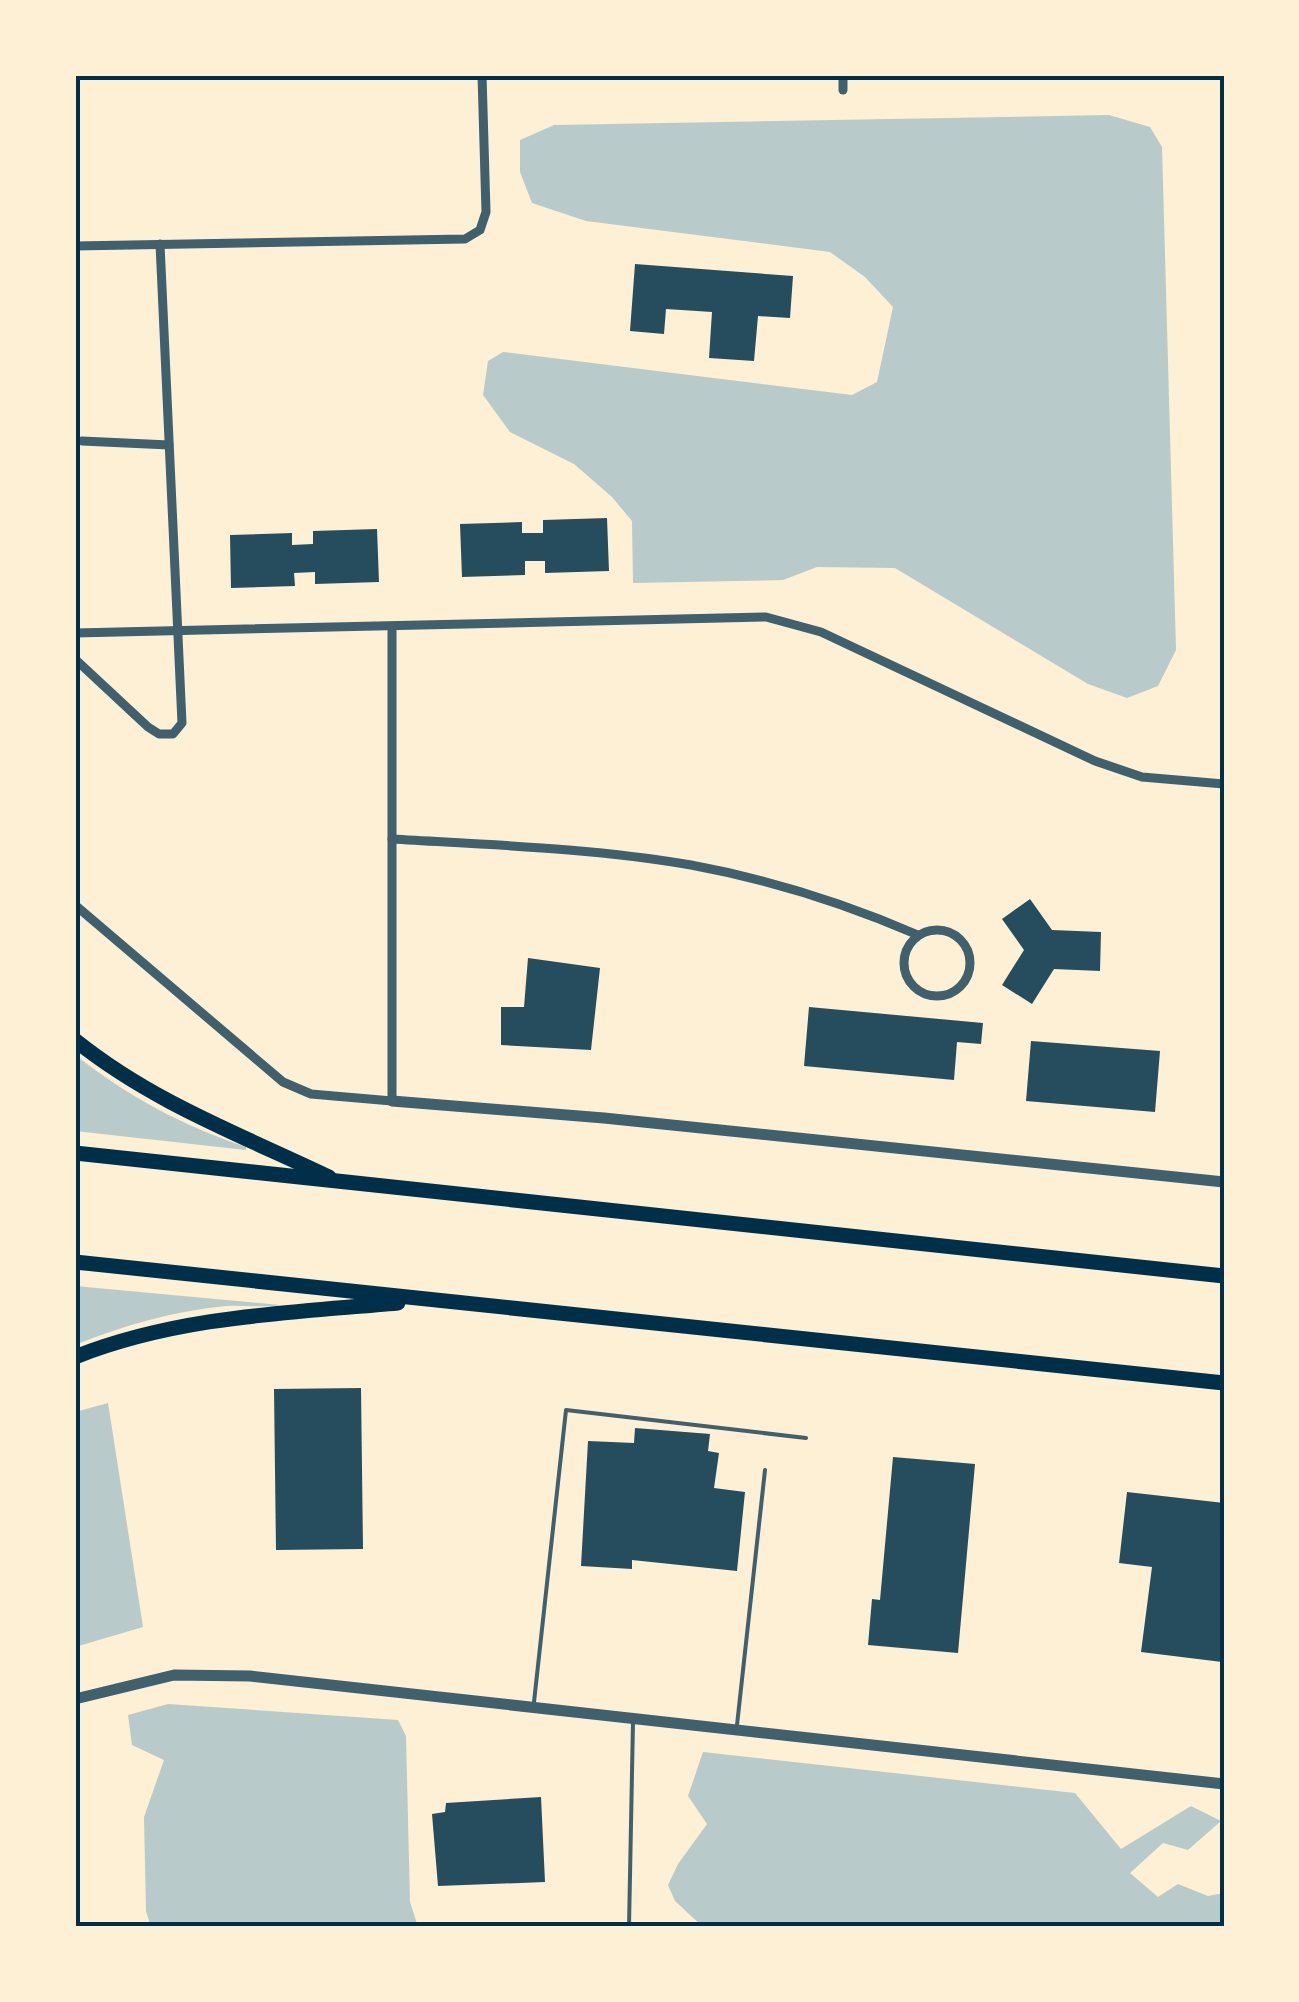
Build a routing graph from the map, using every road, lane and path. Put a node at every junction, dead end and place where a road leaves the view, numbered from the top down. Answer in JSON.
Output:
{"nodes":[{"id":1,"x":482,"y":75,"type":"edge"},
{"id":2,"x":843,"y":75,"type":"edge"},
{"id":3,"x":843,"y":90,"type":"dead end"},
{"id":4,"x":160,"y":244,"type":"junction"},
{"id":5,"x":75,"y":246,"type":"edge"},
{"id":6,"x":82,"y":441,"type":"dead end"},
{"id":7,"x":169,"y":445,"type":"junction"},
{"id":8,"x":392,"y":627,"type":"junction"},
{"id":9,"x":178,"y":630,"type":"junction"},
{"id":10,"x":75,"y":633,"type":"edge"},
{"id":11,"x":75,"y":659,"type":"edge"},
{"id":12,"x":1224,"y":784,"type":"edge"},
{"id":13,"x":392,"y":839,"type":"junction"},
{"id":14,"x":75,"y":905,"type":"edge"},
{"id":15,"x":918,"y":935,"type":"junction"},
{"id":16,"x":75,"y":1040,"type":"edge"},
{"id":17,"x":392,"y":1101,"type":"junction"},
{"id":18,"x":75,"y":1153,"type":"edge"},
{"id":19,"x":342,"y":1182,"type":"junction"},
{"id":20,"x":1224,"y":1182,"type":"edge"},
{"id":21,"x":75,"y":1262,"type":"edge"},
{"id":22,"x":1224,"y":1276,"type":"edge"},
{"id":23,"x":432,"y":1300,"type":"junction"},
{"id":24,"x":75,"y":1358,"type":"edge"},
{"id":25,"x":1224,"y":1383,"type":"edge"},
{"id":26,"x":806,"y":1438,"type":"dead end"},
{"id":27,"x":765,"y":1470,"type":"dead end"},
{"id":28,"x":75,"y":1699,"type":"edge"},
{"id":29,"x":533,"y":1707,"type":"junction"},
{"id":30,"x":633,"y":1718,"type":"junction"},
{"id":31,"x":736,"y":1730,"type":"junction"},
{"id":32,"x":1224,"y":1784,"type":"edge"},
{"id":33,"x":629,"y":1927,"type":"edge"}],
"edges":[{"from":1,"to":4,"type":"street"},
{"from":2,"to":3,"type":"street"},
{"from":4,"to":5,"type":"street"},
{"from":4,"to":7,"type":"street"},
{"from":6,"to":7,"type":"street"},
{"from":7,"to":9,"type":"street"},
{"from":8,"to":9,"type":"street"},
{"from":8,"to":12,"type":"street"},
{"from":8,"to":13,"type":"street"},
{"from":9,"to":10,"type":"street"},
{"from":9,"to":11,"type":"street"},
{"from":13,"to":15,"type":"street"},
{"from":13,"to":17,"type":"street"},
{"from":14,"to":17,"type":"street"},
{"from":15,"to":15,"type":"street"},
{"from":16,"to":19,"type":"highway"},
{"from":17,"to":20,"type":"street"},
{"from":18,"to":19,"type":"highway"},
{"from":19,"to":22,"type":"highway"},
{"from":21,"to":23,"type":"highway"},
{"from":23,"to":24,"type":"highway"},
{"from":23,"to":25,"type":"highway"},
{"from":26,"to":29,"type":"lane"},
{"from":27,"to":31,"type":"lane"},
{"from":28,"to":29,"type":"street"},
{"from":29,"to":30,"type":"street"},
{"from":30,"to":31,"type":"street"},
{"from":30,"to":33,"type":"lane"},
{"from":31,"to":32,"type":"street"}]}
